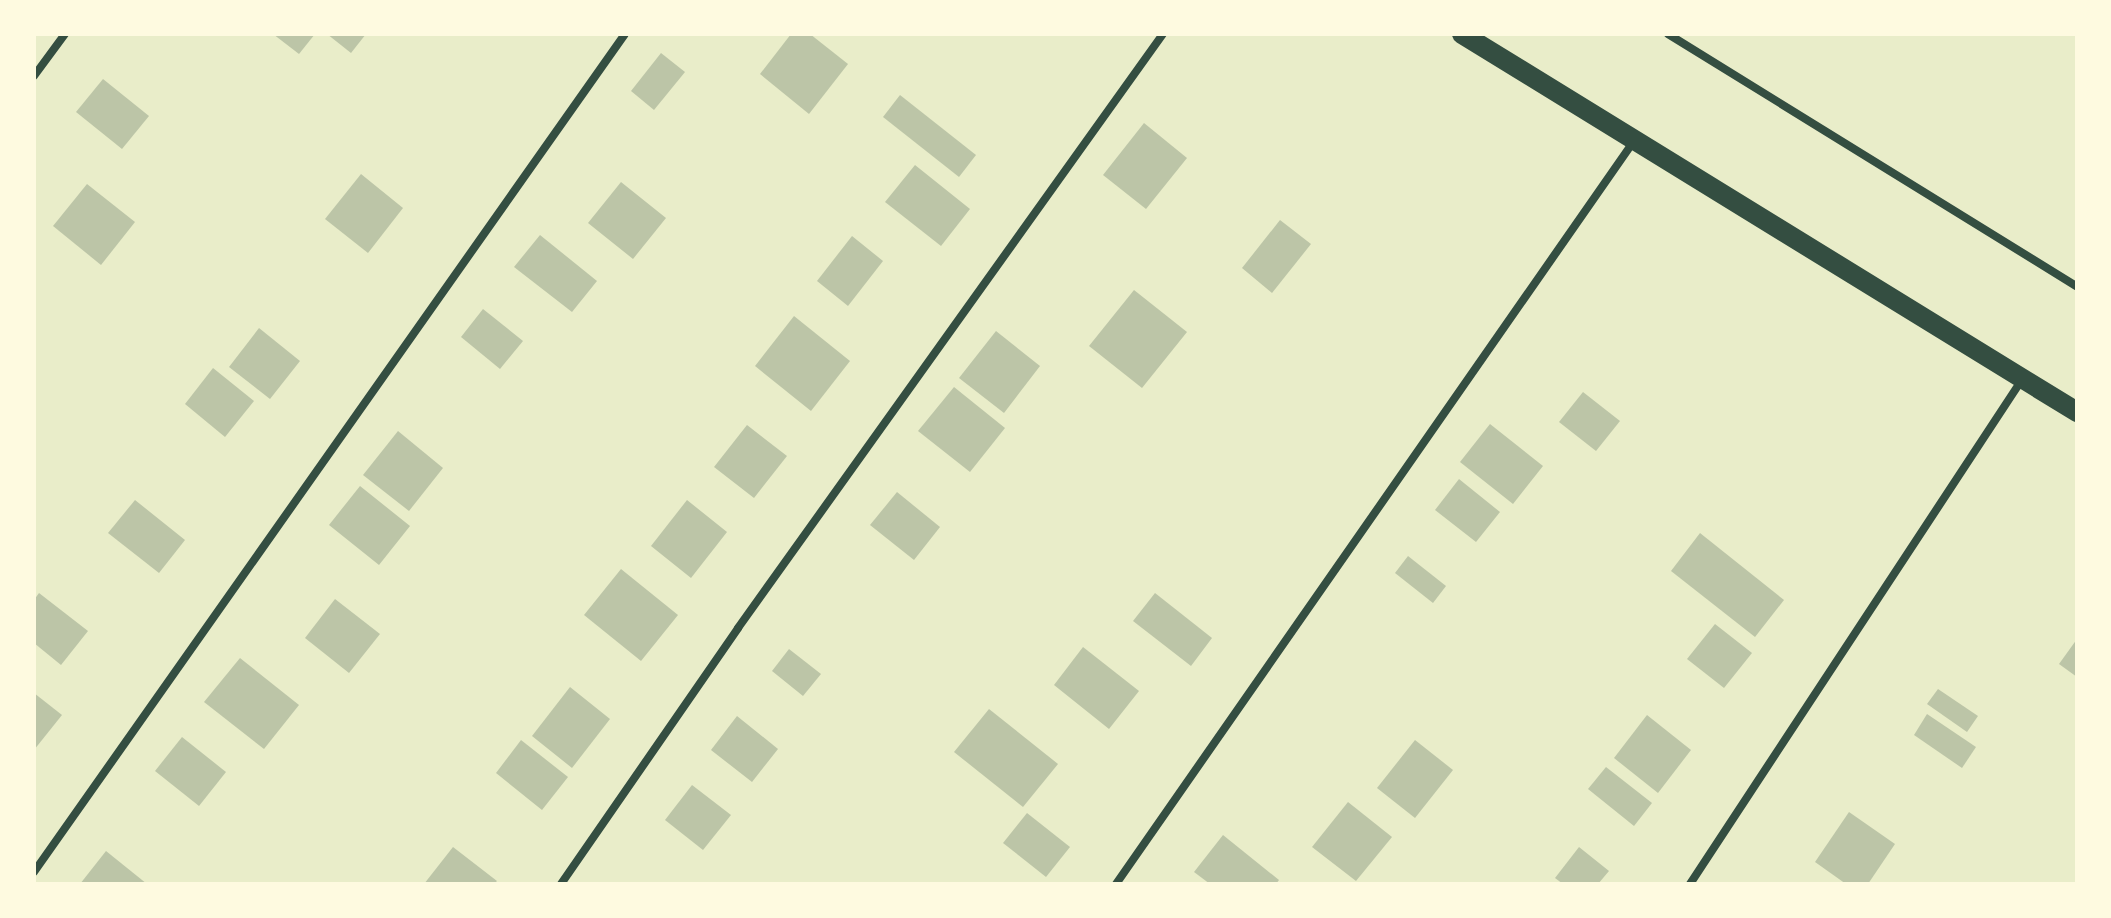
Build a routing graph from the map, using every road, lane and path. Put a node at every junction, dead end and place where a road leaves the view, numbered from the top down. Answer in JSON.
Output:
{"nodes":[{"id":1,"x":65,"y":34,"type":"edge"},
{"id":2,"x":625,"y":34,"type":"edge"},
{"id":3,"x":1163,"y":34,"type":"edge"},
{"id":4,"x":1462,"y":34,"type":"edge"},
{"id":5,"x":1668,"y":34,"type":"edge"},
{"id":6,"x":34,"y":76,"type":"edge"},
{"id":7,"x":1635,"y":141,"type":"junction"},
{"id":8,"x":2077,"y":287,"type":"edge"},
{"id":9,"x":2021,"y":381,"type":"junction"},
{"id":10,"x":2077,"y":412,"type":"edge"},
{"id":11,"x":34,"y":872,"type":"edge"},
{"id":12,"x":561,"y":884,"type":"edge"},
{"id":13,"x":1116,"y":884,"type":"edge"},
{"id":14,"x":1690,"y":884,"type":"edge"}],
"edges":[{"from":1,"to":6,"type":"street"},
{"from":2,"to":11,"type":"street"},
{"from":3,"to":12,"type":"street"},
{"from":4,"to":7,"type":"main road"},
{"from":5,"to":8,"type":"street"},
{"from":7,"to":9,"type":"main road"},
{"from":7,"to":13,"type":"street"},
{"from":9,"to":10,"type":"main road"},
{"from":9,"to":14,"type":"street"}]}
